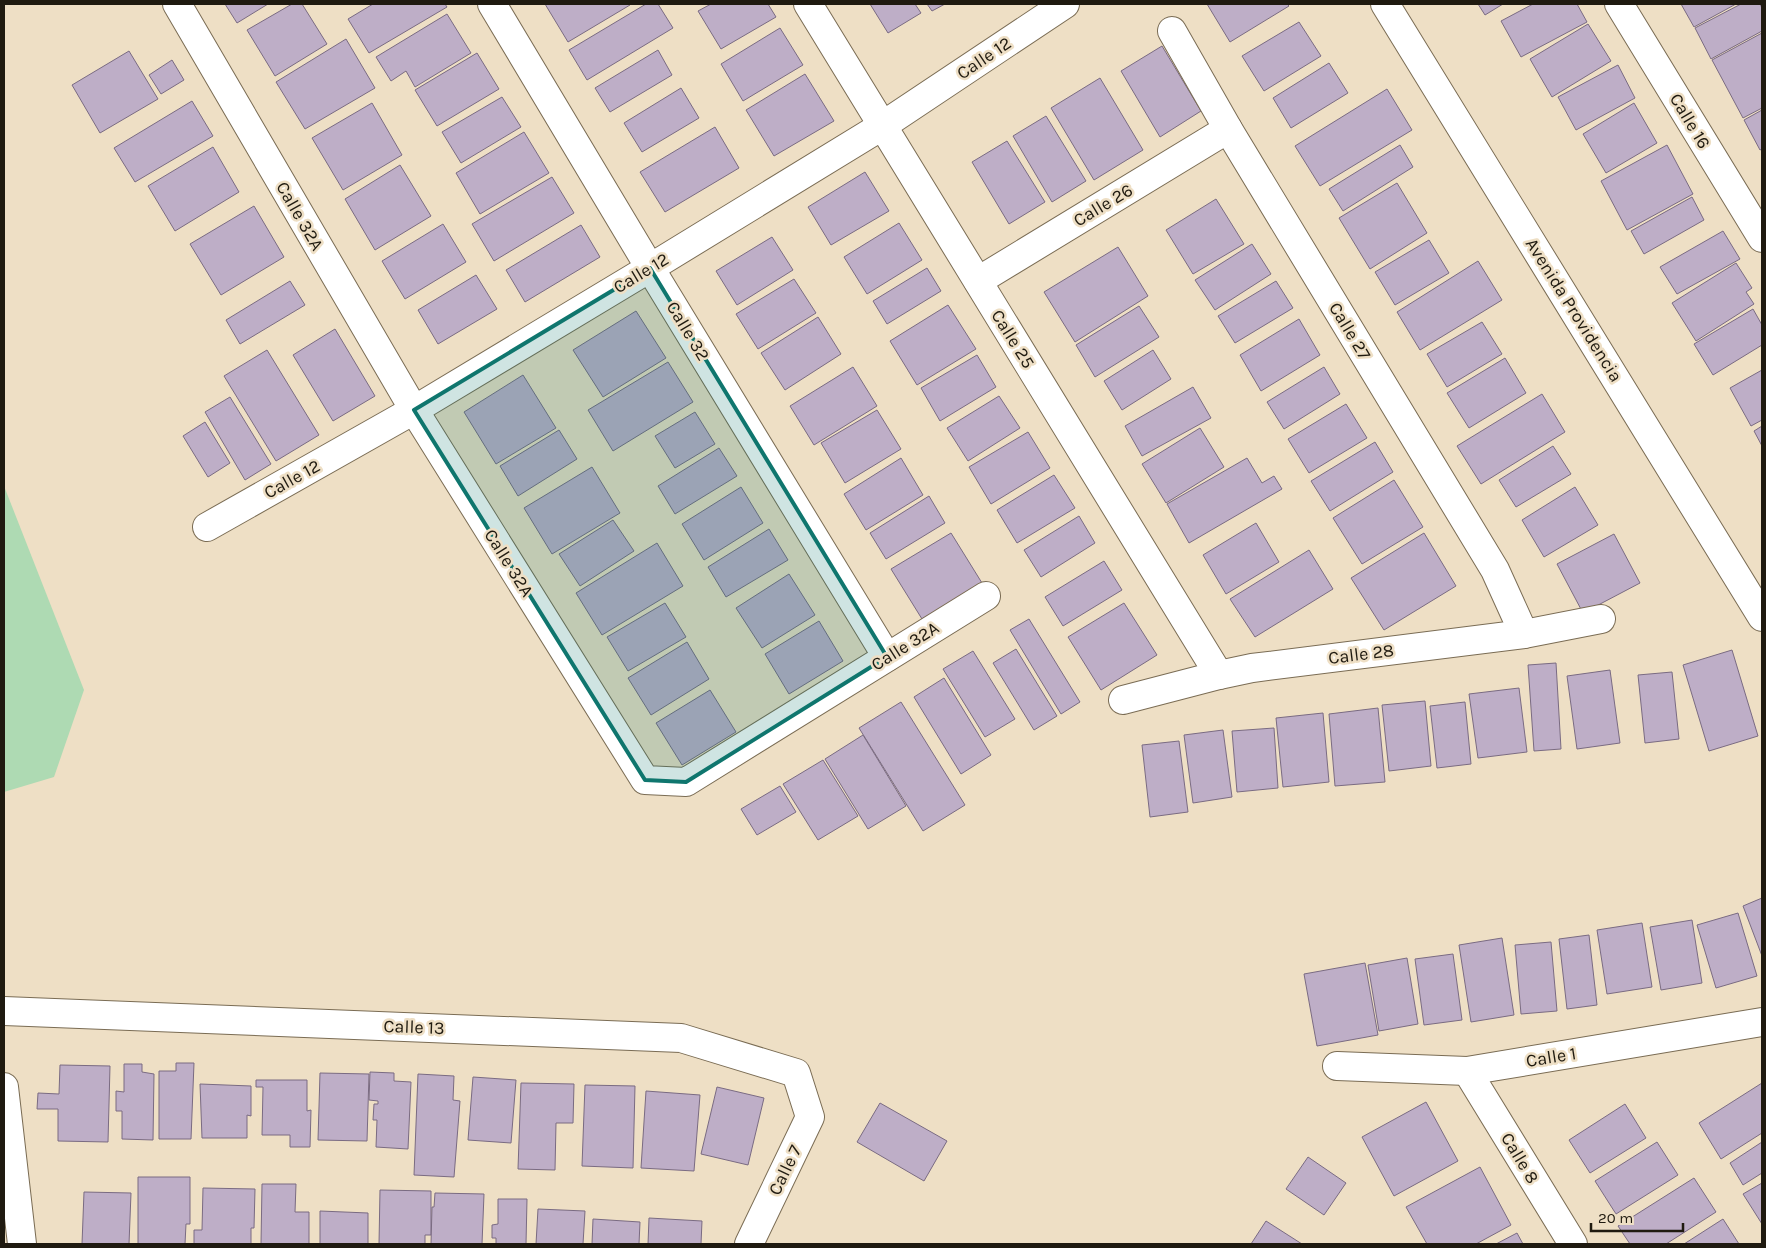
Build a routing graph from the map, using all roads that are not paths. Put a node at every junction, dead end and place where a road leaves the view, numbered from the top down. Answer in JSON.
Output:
{"nodes":[{"id":1,"x":177,"y":4,"type":"edge"},
{"id":2,"x":492,"y":4,"type":"edge"},
{"id":3,"x":808,"y":4,"type":"edge"},
{"id":4,"x":1065,"y":4,"type":"edge"},
{"id":5,"x":1385,"y":4,"type":"edge"},
{"id":6,"x":1618,"y":4,"type":"edge"},
{"id":7,"x":1172,"y":31,"type":"dead end"},
{"id":8,"x":882,"y":126,"type":"junction"},
{"id":9,"x":1228,"y":129,"type":"junction"},
{"id":10,"x":1762,"y":238,"type":"edge"},
{"id":11,"x":650,"y":268,"type":"junction"},
{"id":12,"x":978,"y":281,"type":"junction"},
{"id":13,"x":414,"y":410,"type":"junction"},
{"id":14,"x":207,"y":527,"type":"dead end"},
{"id":15,"x":986,"y":596,"type":"dead end"},
{"id":16,"x":1762,"y":617,"type":"edge"},
{"id":17,"x":1600,"y":619,"type":"dead end"},
{"id":18,"x":1524,"y":634,"type":"junction"},
{"id":19,"x":888,"y":657,"type":"junction"},
{"id":20,"x":1219,"y":675,"type":"junction"},
{"id":21,"x":1123,"y":700,"type":"dead end"},
{"id":22,"x":4,"y":1011,"type":"edge"},
{"id":23,"x":1762,"y":1022,"type":"edge"},
{"id":24,"x":1337,"y":1066,"type":"dead end"},
{"id":25,"x":1467,"y":1071,"type":"junction"},
{"id":26,"x":4,"y":1087,"type":"edge"},
{"id":27,"x":803,"y":1095,"type":"joint"},
{"id":28,"x":22,"y":1244,"type":"edge"},
{"id":29,"x":749,"y":1244,"type":"edge"},
{"id":30,"x":1573,"y":1244,"type":"edge"}],
"edges":[{"from":1,"to":13,"type":"street","name":"Calle 32A"},
{"from":2,"to":11,"type":"street","name":"Calle 32"},
{"from":3,"to":8,"type":"street","name":"Calle 25"},
{"from":4,"to":8,"type":"street","name":"Calle 12"},
{"from":5,"to":16,"type":"street","name":"Avenida Providencia"},
{"from":6,"to":10,"type":"street","name":"Calle 16"},
{"from":7,"to":9,"type":"street","name":"Calle 27"},
{"from":8,"to":11,"type":"street","name":"Calle 12"},
{"from":8,"to":12,"type":"street","name":"Calle 25"},
{"from":9,"to":12,"type":"street","name":"Calle 26"},
{"from":9,"to":18,"type":"street","name":"Calle 27"},
{"from":11,"to":13,"type":"street","name":"Calle 12"},
{"from":11,"to":19,"type":"street","name":"Calle 32"},
{"from":12,"to":20,"type":"street","name":"Calle 25"},
{"from":13,"to":14,"type":"street","name":"Calle 12"},
{"from":13,"to":19,"type":"street","name":"Calle 32A"},
{"from":15,"to":19,"type":"street","name":"Calle 32A"},
{"from":17,"to":18,"type":"street","name":"Calle 28"},
{"from":18,"to":20,"type":"street","name":"Calle 28"},
{"from":20,"to":21,"type":"street","name":"Calle 28"},
{"from":22,"to":27,"type":"street","name":"Calle 13"},
{"from":23,"to":25,"type":"street","name":"Calle 1"},
{"from":24,"to":25,"type":"street","name":"Calle 1"},
{"from":25,"to":30,"type":"street","name":"Calle 8"},
{"from":26,"to":28,"type":"street"},
{"from":27,"to":29,"type":"street","name":"Calle 7"}]}
